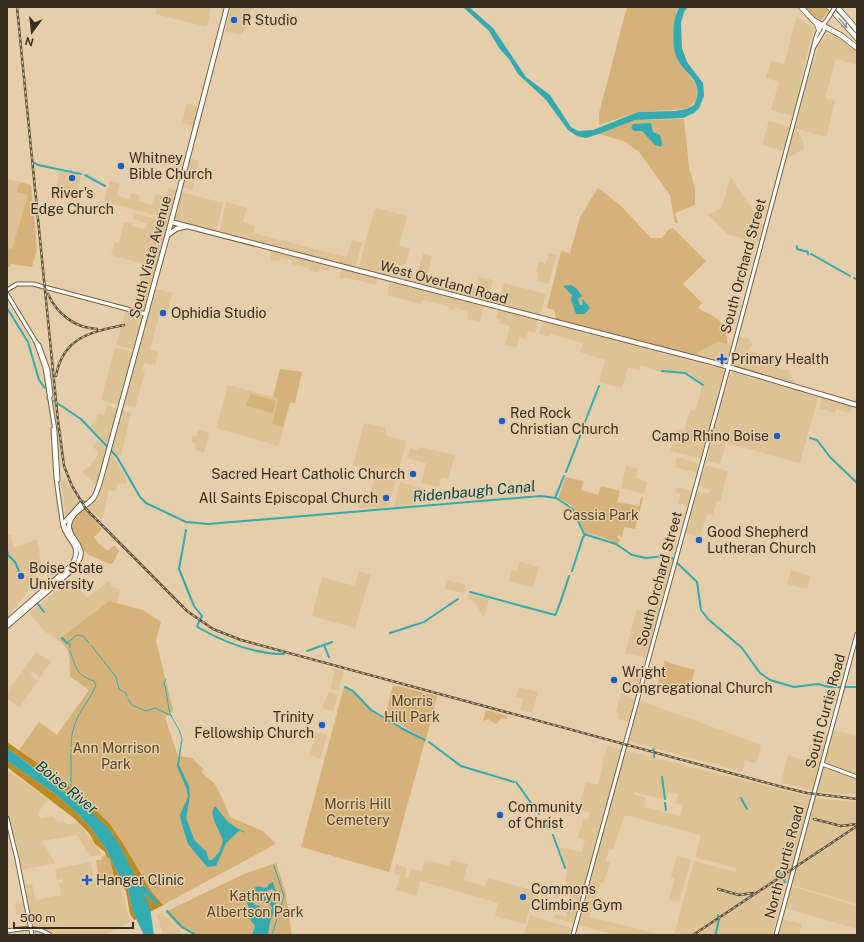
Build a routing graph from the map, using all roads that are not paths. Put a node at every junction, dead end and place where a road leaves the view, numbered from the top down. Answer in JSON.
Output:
{"nodes":[{"id":1,"x":228,"y":7,"type":"edge"},
{"id":2,"x":801,"y":7,"type":"edge"},
{"id":3,"x":830,"y":7,"type":"edge"},
{"id":4,"x":836,"y":7,"type":"edge"},
{"id":5,"x":813,"y":20,"type":"junction"},
{"id":6,"x":824,"y":26,"type":"junction"},
{"id":7,"x":819,"y":30,"type":"junction"},
{"id":8,"x":857,"y":30,"type":"edge"},
{"id":9,"x":857,"y":38,"type":"edge"},
{"id":10,"x":814,"y":47,"type":"junction"},
{"id":11,"x":857,"y":48,"type":"edge"},
{"id":12,"x":171,"y":222,"type":"junction"},
{"id":13,"x":187,"y":226,"type":"junction"},
{"id":14,"x":168,"y":235,"type":"junction"},
{"id":15,"x":7,"y":290,"type":"edge"},
{"id":16,"x":7,"y":294,"type":"edge"},
{"id":17,"x":146,"y":314,"type":"junction"},
{"id":18,"x":728,"y":368,"type":"junction"},
{"id":19,"x":857,"y":405,"type":"edge"},
{"id":20,"x":94,"y":496,"type":"junction"},
{"id":21,"x":61,"y":514,"type":"junction"},
{"id":22,"x":68,"y":517,"type":"junction"},
{"id":23,"x":63,"y":524,"type":"junction"},
{"id":24,"x":72,"y":534,"type":"junction"},
{"id":25,"x":40,"y":594,"type":"junction"},
{"id":26,"x":23,"y":612,"type":"dead end"},
{"id":27,"x":7,"y":622,"type":"edge"},
{"id":28,"x":7,"y":626,"type":"edge"},
{"id":29,"x":857,"y":634,"type":"edge"},
{"id":30,"x":822,"y":764,"type":"junction"},
{"id":31,"x":857,"y":777,"type":"edge"},
{"id":32,"x":814,"y":794,"type":"joint"},
{"id":33,"x":7,"y":818,"type":"edge"},
{"id":34,"x":30,"y":928,"type":"junction"},
{"id":35,"x":7,"y":931,"type":"edge"},
{"id":36,"x":32,"y":935,"type":"edge"},
{"id":37,"x":50,"y":935,"type":"edge"},
{"id":38,"x":573,"y":935,"type":"edge"},
{"id":39,"x":776,"y":935,"type":"edge"}],
"edges":[{"from":1,"to":12,"type":"main road","name":"South Vista Avenue"},
{"from":2,"to":5,"type":"highway"},
{"from":3,"to":9,"type":"highway","one_way":true},
{"from":4,"to":6,"type":"main road","name":"South Orchard Street","bridge":true},
{"from":4,"to":8,"type":"highway"},
{"from":5,"to":6,"type":"highway"},
{"from":5,"to":7,"type":"highway"},
{"from":6,"to":7,"type":"main road","name":"South Orchard Street"},
{"from":6,"to":10,"type":"main road","name":"South Orchard Street"},
{"from":6,"to":11,"type":"highway"},
{"from":7,"to":10,"type":"main road","name":"South Orchard Street"},
{"from":10,"to":18,"type":"main road","name":"South Orchard Street"},
{"from":12,"to":13,"type":"main road","name":"West Overland Road"},
{"from":12,"to":14,"type":"main road","name":"South Vista Avenue"},
{"from":13,"to":14,"type":"main road"},
{"from":13,"to":18,"type":"main road","name":"West Overland Road"},
{"from":14,"to":17,"type":"main road","name":"South Vista Avenue"},
{"from":15,"to":17,"type":"main road"},
{"from":16,"to":21,"type":"main road"},
{"from":17,"to":20,"type":"main road","name":"South Vista Avenue"},
{"from":18,"to":19,"type":"main road","name":"West Overland Road"},
{"from":18,"to":38,"type":"main road","name":"South Orchard Street"},
{"from":20,"to":22,"type":"main road"},
{"from":20,"to":24,"type":"main road"},
{"from":21,"to":22,"type":"main road"},
{"from":21,"to":23,"type":"main road"},
{"from":22,"to":23,"type":"main road"},
{"from":23,"to":24,"type":"main road"},
{"from":23,"to":25,"type":"main road"},
{"from":24,"to":28,"type":"main road"},
{"from":25,"to":26,"type":"main road"},
{"from":25,"to":27,"type":"main road"},
{"from":29,"to":30,"type":"main road","name":"South Curtis Road"},
{"from":30,"to":31,"type":"main road"},
{"from":30,"to":32,"type":"main road","name":"South Curtis Road"},
{"from":32,"to":39,"type":"main road","name":"North Curtis Road"},
{"from":33,"to":34,"type":"main road"},
{"from":34,"to":35,"type":"main road"},
{"from":34,"to":36,"type":"main road"},
{"from":34,"to":37,"type":"main road"}]}
